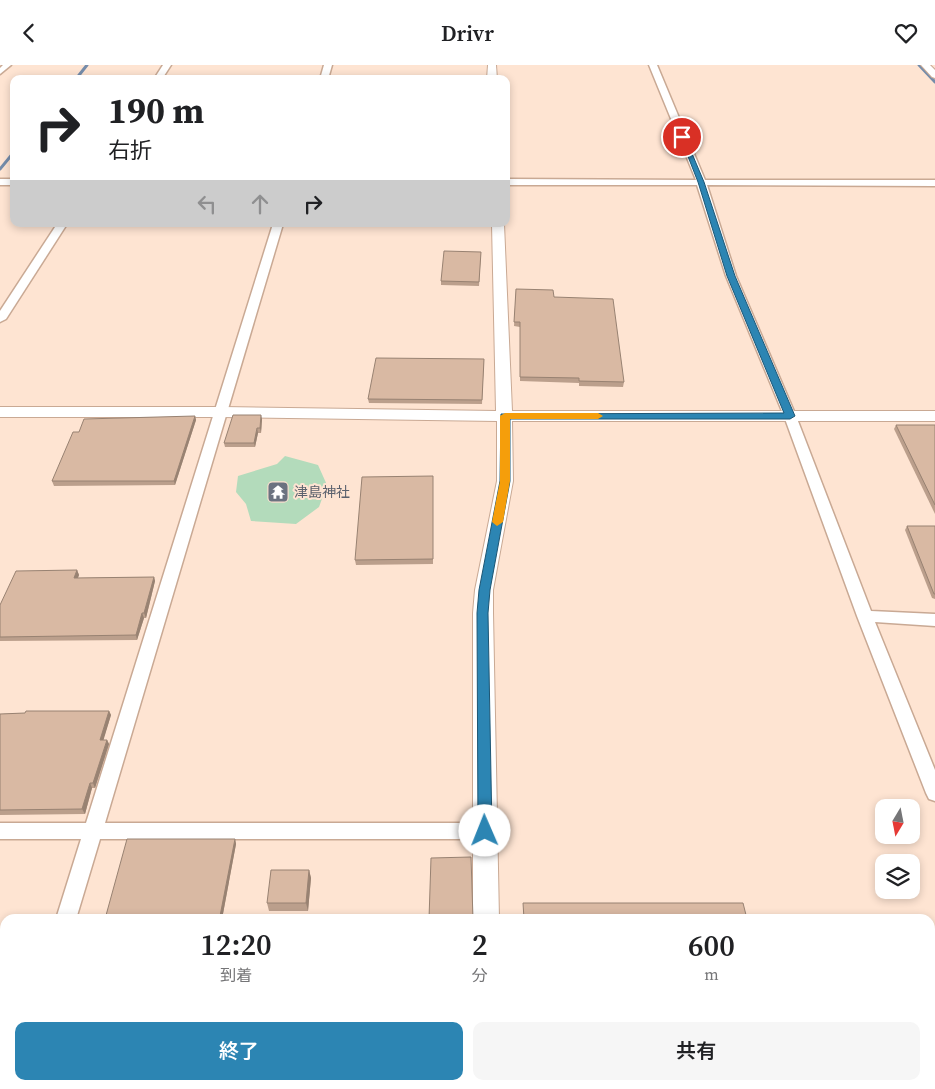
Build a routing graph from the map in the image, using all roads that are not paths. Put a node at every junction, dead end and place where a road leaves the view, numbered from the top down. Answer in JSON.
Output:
{"nodes":[{"id":1,"x":7,"y":65,"type":"edge"},
{"id":2,"x":654,"y":65,"type":"edge"},
{"id":3,"x":925,"y":65,"type":"edge"},
{"id":4,"x":0,"y":72,"type":"edge"},
{"id":5,"x":935,"y":75,"type":"edge"},
{"id":6,"x":510,"y":182,"type":"edge"},
{"id":7,"x":701,"y":182,"type":"junction"},
{"id":8,"x":935,"y":183,"type":"edge"},
{"id":9,"x":60,"y":227,"type":"edge"},
{"id":10,"x":277,"y":227,"type":"edge"},
{"id":11,"x":498,"y":227,"type":"edge"},
{"id":12,"x":0,"y":319,"type":"edge"},
{"id":13,"x":0,"y":412,"type":"edge"},
{"id":14,"x":222,"y":412,"type":"junction"},
{"id":15,"x":505,"y":416,"type":"junction"},
{"id":16,"x":790,"y":416,"type":"junction"},
{"id":17,"x":935,"y":416,"type":"edge"},
{"id":18,"x":865,"y":616,"type":"junction"},
{"id":19,"x":935,"y":620,"type":"edge"},
{"id":20,"x":935,"y":793,"type":"edge"},
{"id":21,"x":0,"y":831,"type":"edge"},
{"id":22,"x":92,"y":831,"type":"junction"},
{"id":23,"x":485,"y":831,"type":"junction"},
{"id":24,"x":67,"y":914,"type":"edge"},
{"id":25,"x":486,"y":914,"type":"edge"}],
"edges":[{"from":1,"to":4,"type":"street"},
{"from":2,"to":7,"type":"street"},
{"from":3,"to":5,"type":"street"},
{"from":6,"to":7,"type":"street"},
{"from":7,"to":8,"type":"street"},
{"from":7,"to":16,"type":"street"},
{"from":9,"to":12,"type":"street"},
{"from":10,"to":14,"type":"street"},
{"from":11,"to":15,"type":"street"},
{"from":13,"to":14,"type":"street"},
{"from":14,"to":15,"type":"street"},
{"from":14,"to":22,"type":"street"},
{"from":15,"to":16,"type":"street"},
{"from":15,"to":23,"type":"street"},
{"from":16,"to":17,"type":"street"},
{"from":16,"to":18,"type":"street"},
{"from":18,"to":19,"type":"street"},
{"from":18,"to":20,"type":"street"},
{"from":21,"to":22,"type":"street"},
{"from":22,"to":23,"type":"street"},
{"from":22,"to":24,"type":"street"},
{"from":23,"to":25,"type":"street"}]}
